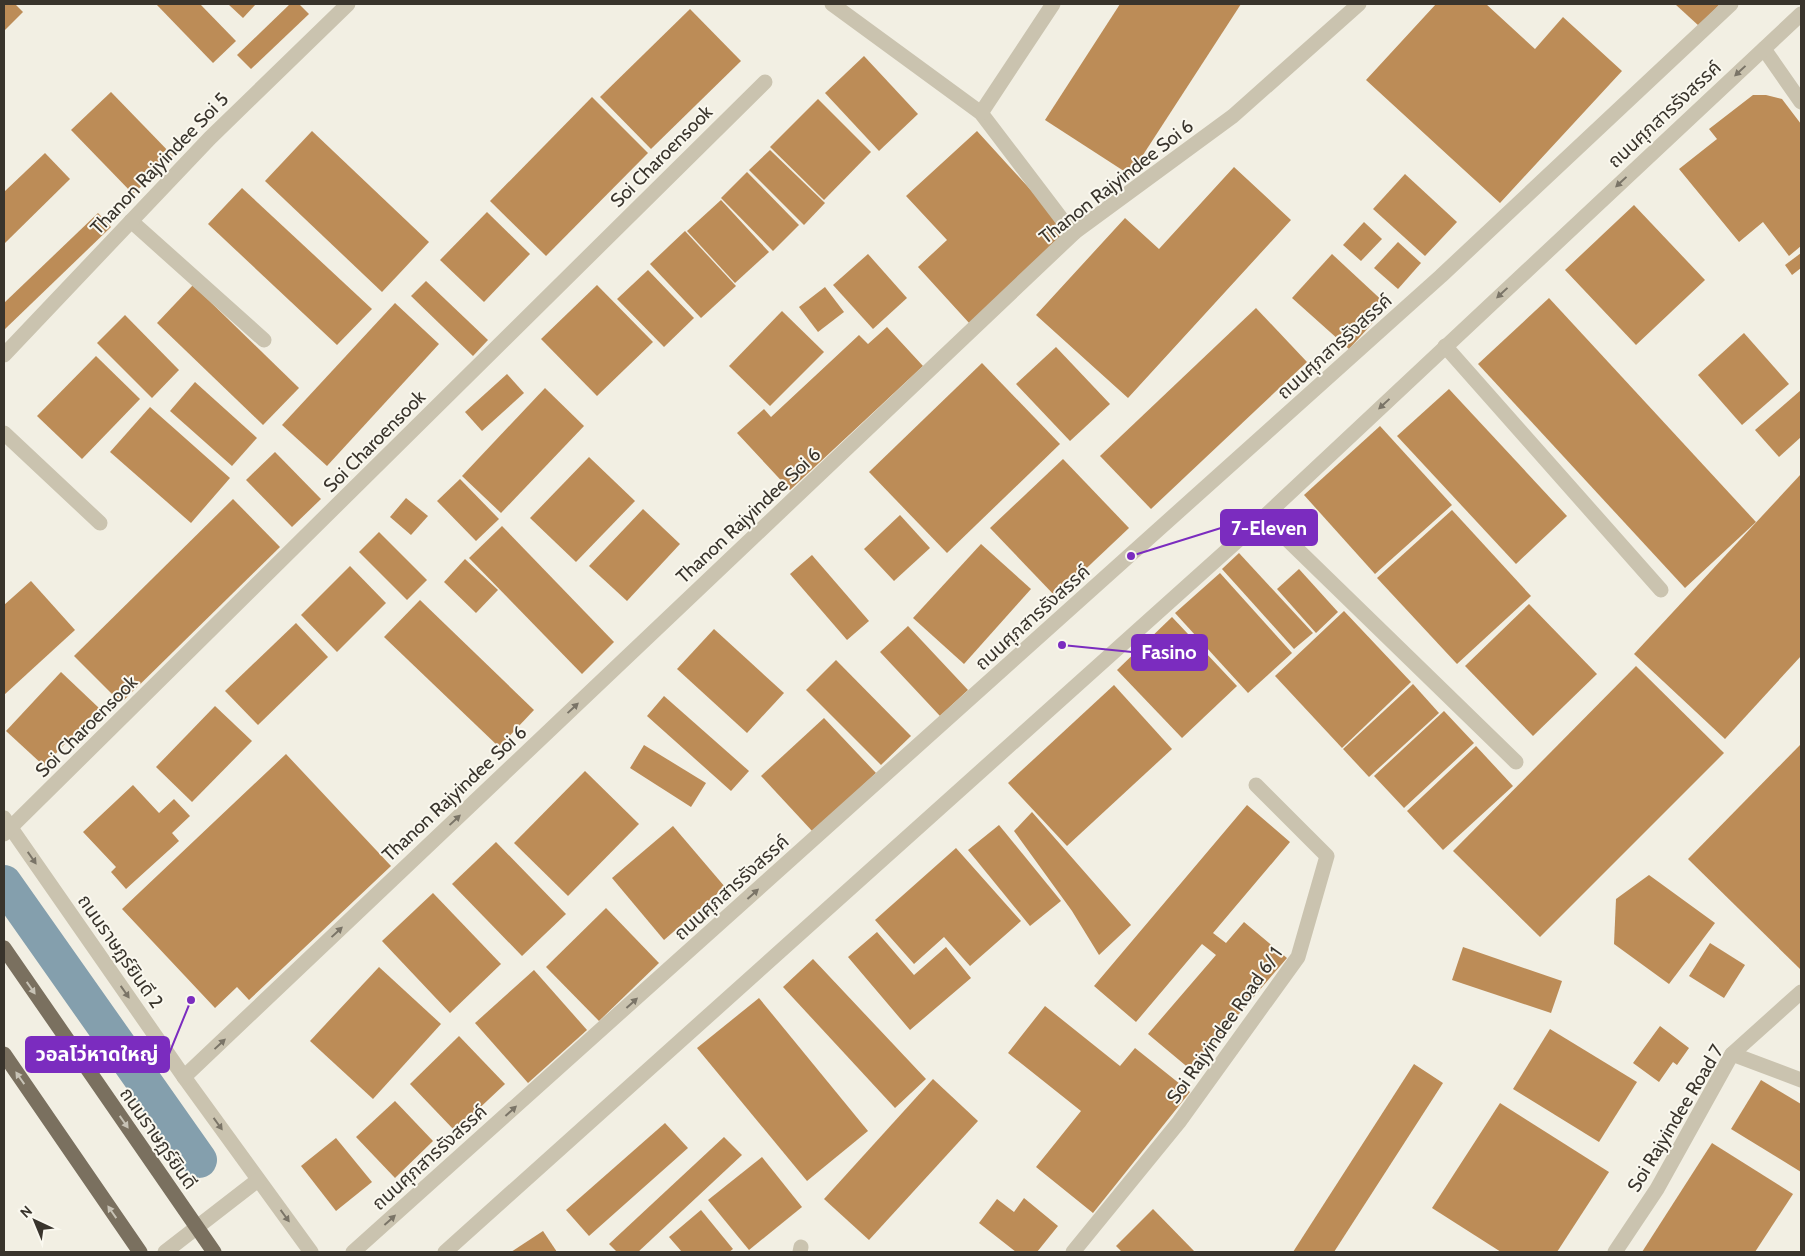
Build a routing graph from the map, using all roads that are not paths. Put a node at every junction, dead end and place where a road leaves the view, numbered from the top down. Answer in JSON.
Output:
{"nodes":[{"id":1,"x":348,"y":4,"type":"edge"},
{"id":2,"x":832,"y":4,"type":"edge"},
{"id":3,"x":1053,"y":4,"type":"edge"},
{"id":4,"x":1359,"y":4,"type":"edge"},
{"id":5,"x":1731,"y":4,"type":"edge"},
{"id":6,"x":1801,"y":14,"type":"edge"},
{"id":7,"x":1764,"y":49,"type":"junction"},
{"id":8,"x":765,"y":82,"type":"dead end"},
{"id":9,"x":1801,"y":102,"type":"edge"},
{"id":10,"x":981,"y":113,"type":"junction"},
{"id":11,"x":131,"y":221,"type":"junction"},
{"id":12,"x":1075,"y":232,"type":"junction"},
{"id":13,"x":264,"y":340,"type":"dead end"},
{"id":14,"x":1445,"y":346,"type":"junction"},
{"id":15,"x":4,"y":355,"type":"edge"},
{"id":16,"x":4,"y":433,"type":"edge"},
{"id":17,"x":1264,"y":517,"type":"junction"},
{"id":18,"x":100,"y":523,"type":"dead end"},
{"id":19,"x":1661,"y":590,"type":"dead end"},
{"id":20,"x":1516,"y":762,"type":"dead end"},
{"id":21,"x":1256,"y":785,"type":"dead end"},
{"id":22,"x":6,"y":827,"type":"edge"},
{"id":23,"x":4,"y":948,"type":"edge"},
{"id":24,"x":1801,"y":992,"type":"edge"},
{"id":25,"x":4,"y":1054,"type":"edge"},
{"id":26,"x":1732,"y":1054,"type":"junction"},
{"id":27,"x":184,"y":1077,"type":"junction"},
{"id":28,"x":1801,"y":1080,"type":"edge"},
{"id":29,"x":258,"y":1180,"type":"junction"},
{"id":30,"x":197,"y":1228,"type":"junction"},
{"id":31,"x":140,"y":1252,"type":"edge"},
{"id":32,"x":165,"y":1252,"type":"edge"},
{"id":33,"x":214,"y":1252,"type":"edge"},
{"id":34,"x":311,"y":1252,"type":"edge"},
{"id":35,"x":353,"y":1252,"type":"edge"},
{"id":36,"x":445,"y":1252,"type":"edge"},
{"id":37,"x":1073,"y":1252,"type":"edge"},
{"id":38,"x":1615,"y":1252,"type":"edge"}],
"edges":[{"from":1,"to":11,"type":"street","name":"Thanon Rajyindee Soi 5"},
{"from":2,"to":10,"type":"street"},
{"from":3,"to":10,"type":"street"},
{"from":4,"to":12,"type":"street","name":"Thanon Rajyindee Soi 6"},
{"from":35,"to":5,"type":"street","name":"ถนนศุภสารรังสรรค์","one_way":true},
{"from":6,"to":7,"type":"street","name":"ถนนศุภสารรังสรรค์"},
{"from":7,"to":9,"type":"street"},
{"from":7,"to":14,"type":"street","name":"ถนนศุภสารรังสรรค์","one_way":true},
{"from":8,"to":22,"type":"street","name":"Soi Charoensook"},
{"from":10,"to":12,"type":"street"},
{"from":11,"to":13,"type":"street"},
{"from":11,"to":15,"type":"street","name":"Thanon Rajyindee Soi 5"},
{"from":27,"to":12,"type":"street","name":"Thanon Rajyindee Soi 6","one_way":true},
{"from":14,"to":17,"type":"street","name":"ถนนศุภสารรังสรรค์","one_way":true},
{"from":14,"to":19,"type":"street"},
{"from":16,"to":18,"type":"street"},
{"from":17,"to":20,"type":"street"},
{"from":17,"to":36,"type":"street","name":"ถนนศุภสารรังสรรค์"},
{"from":21,"to":37,"type":"street","name":"Soi Rajyindee Road 6/ 1"},
{"from":22,"to":27,"type":"street","name":"ถนนราษฎร์ยินดี 2","one_way":true},
{"from":23,"to":30,"type":"main road","name":"ถนนราษฎร์ยินดี","one_way":true},
{"from":24,"to":26,"type":"street","name":"Soi Rajyindee Road 7"},
{"from":31,"to":25,"type":"main road","one_way":true},
{"from":26,"to":28,"type":"street"},
{"from":26,"to":38,"type":"street","name":"Soi Rajyindee Road 7"},
{"from":27,"to":29,"type":"street","name":"ถนนราษฎร์ยินดี 2","one_way":true},
{"from":29,"to":30,"type":"street"},
{"from":29,"to":34,"type":"street","name":"ถนนราษฎร์ยินดี 2","one_way":true},
{"from":30,"to":32,"type":"street"},
{"from":30,"to":33,"type":"main road","name":"ถนนราษฎร์ยินดี"}]}
